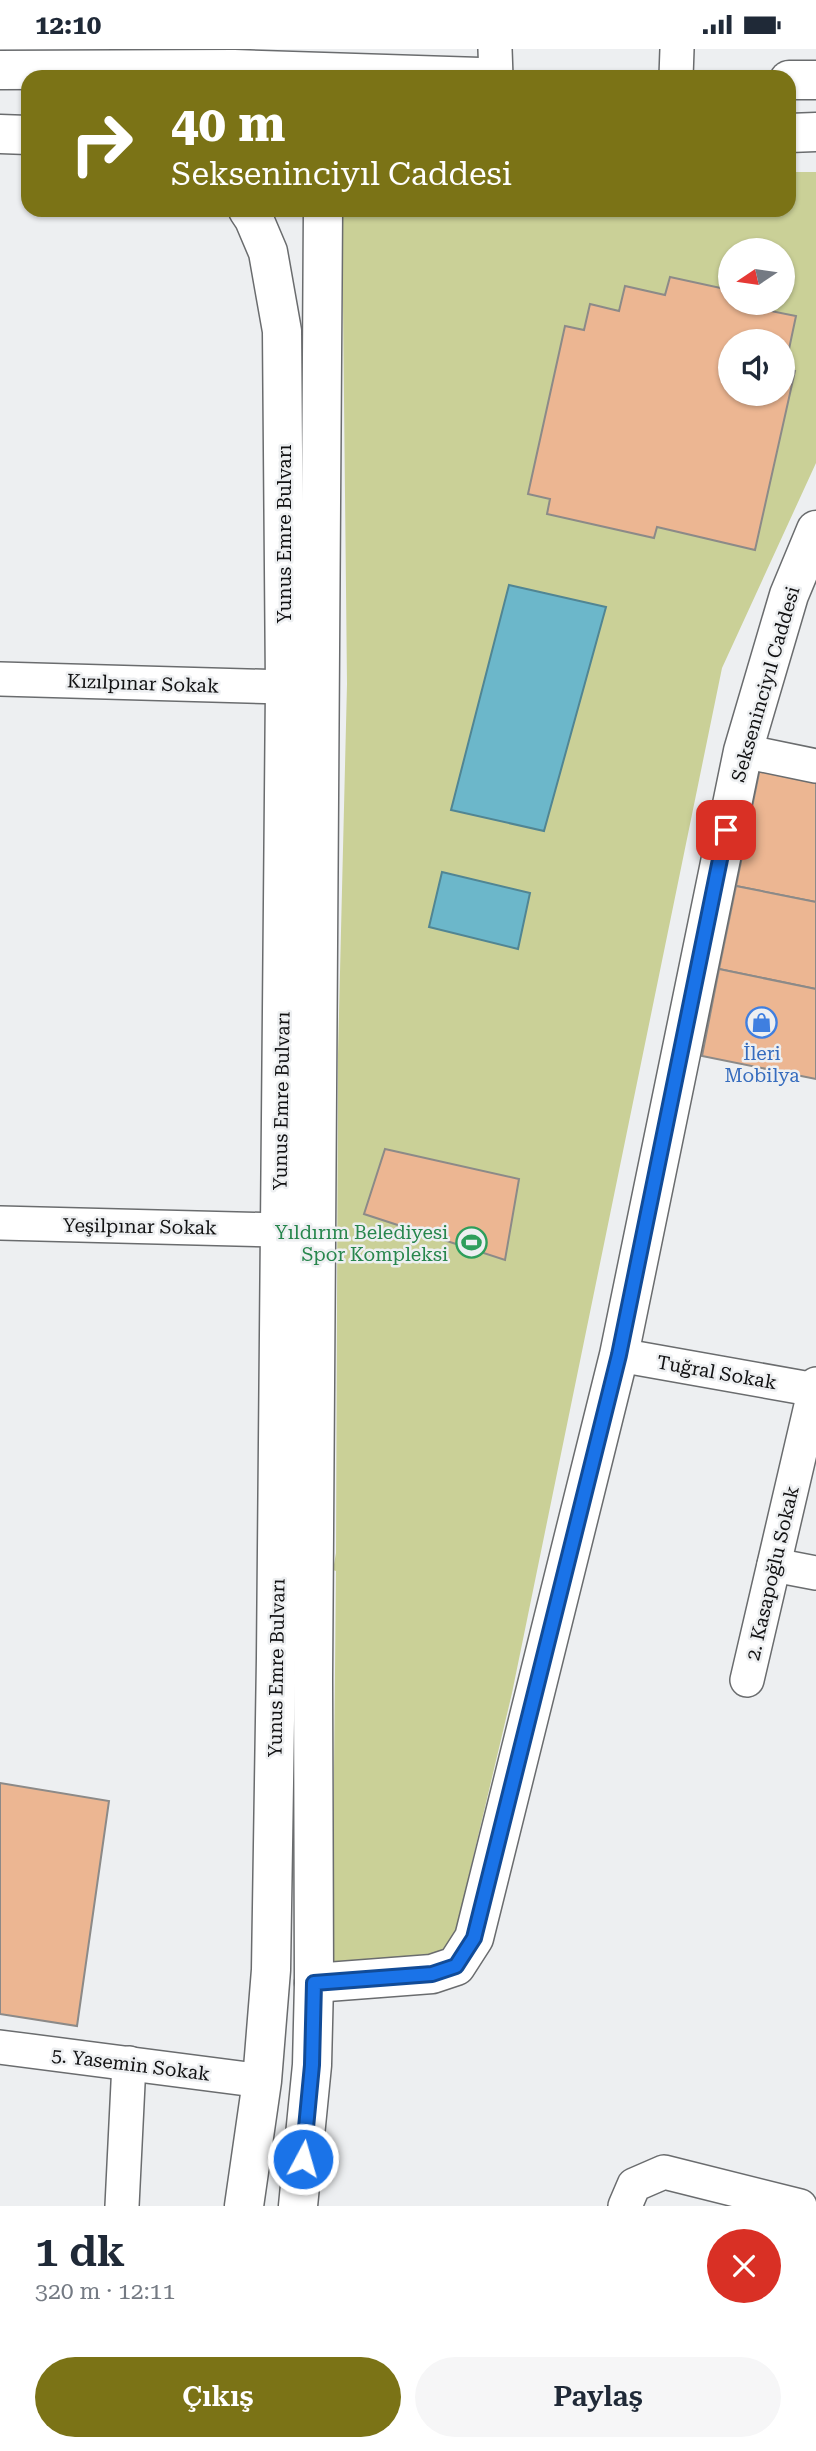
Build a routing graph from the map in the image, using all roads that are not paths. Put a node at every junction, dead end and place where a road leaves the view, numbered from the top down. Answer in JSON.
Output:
{"nodes":[{"id":1,"x":405,"y":49,"type":"edge"},
{"id":2,"x":495,"y":49,"type":"edge"},
{"id":3,"x":677,"y":49,"type":"edge"},
{"id":4,"x":283,"y":66,"type":"edge"},
{"id":5,"x":327,"y":66,"type":"edge"},
{"id":6,"x":0,"y":70,"type":"edge"},
{"id":7,"x":375,"y":70,"type":"edge"},
{"id":8,"x":428,"y":70,"type":"edge"},
{"id":9,"x":496,"y":70,"type":"edge"},
{"id":10,"x":676,"y":70,"type":"edge"},
{"id":11,"x":796,"y":80,"type":"edge"},
{"id":12,"x":816,"y":80,"type":"edge"},
{"id":13,"x":796,"y":132,"type":"edge"},
{"id":14,"x":816,"y":132,"type":"edge"},
{"id":15,"x":0,"y":134,"type":"edge"},
{"id":16,"x":21,"y":135,"type":"edge"},
{"id":17,"x":253,"y":217,"type":"edge"},
{"id":18,"x":279,"y":217,"type":"edge"},
{"id":19,"x":323,"y":217,"type":"edge"},
{"id":20,"x":282,"y":331,"type":"junction"},
{"id":21,"x":816,"y":530,"type":"edge"},
{"id":22,"x":0,"y":678,"type":"edge"},
{"id":23,"x":285,"y":687,"type":"junction"},
{"id":24,"x":743,"y":751,"type":"junction"},
{"id":25,"x":816,"y":766,"type":"edge"},
{"id":26,"x":0,"y":1223,"type":"edge"},
{"id":27,"x":279,"y":1230,"type":"junction"},
{"id":28,"x":619,"y":1355,"type":"junction"},
{"id":29,"x":816,"y":1388,"type":"edge"},
{"id":30,"x":774,"y":1565,"type":"junction"},
{"id":31,"x":816,"y":1573,"type":"edge"},
{"id":32,"x":747,"y":1680,"type":"dead end"},
{"id":33,"x":314,"y":1983,"type":"junction"},
{"id":34,"x":0,"y":2047,"type":"edge"},
{"id":35,"x":130,"y":2063,"type":"junction"},
{"id":36,"x":262,"y":2081,"type":"junction"},
{"id":37,"x":118,"y":2205,"type":"edge"},
{"id":38,"x":244,"y":2206,"type":"edge"},
{"id":39,"x":298,"y":2206,"type":"edge"},
{"id":40,"x":625,"y":2206,"type":"edge"},
{"id":41,"x":800,"y":2206,"type":"edge"}],
"edges":[{"from":1,"to":8,"type":"main road"},
{"from":2,"to":9,"type":"street"},
{"from":3,"to":10,"type":"street"},
{"from":4,"to":5,"type":"main road"},
{"from":4,"to":6,"type":"main road"},
{"from":5,"to":7,"type":"main road"},
{"from":11,"to":12,"type":"main road"},
{"from":13,"to":14,"type":"main road"},
{"from":15,"to":16,"type":"main road"},
{"from":17,"to":20,"type":"main road","name":"Yunus Emre Bulvarı"},
{"from":18,"to":20,"type":"main road"},
{"from":19,"to":33,"type":"main road","name":"Yunus Emre Bulvarı"},
{"from":20,"to":23,"type":"main road","name":"Yunus Emre Bulvarı"},
{"from":21,"to":24,"type":"main road","name":"Sekseninciyıl Caddesi"},
{"from":22,"to":23,"type":"street","name":"Kızılpınar Sokak"},
{"from":23,"to":27,"type":"main road","name":"Yunus Emre Bulvarı"},
{"from":24,"to":25,"type":"street"},
{"from":24,"to":28,"type":"main road","name":"Sekseninciyıl Caddesi"},
{"from":26,"to":27,"type":"street","name":"Yeşilpınar Sokak"},
{"from":27,"to":36,"type":"main road","name":"Yunus Emre Bulvarı"},
{"from":28,"to":29,"type":"street","name":"Tuğral Sokak"},
{"from":28,"to":33,"type":"main road","name":"Sekseninciyıl Caddesi"},
{"from":29,"to":30,"type":"street","name":"2. Kasapoğlu Sokak"},
{"from":30,"to":31,"type":"street"},
{"from":30,"to":32,"type":"street","name":"2. Kasapoğlu Sokak"},
{"from":33,"to":39,"type":"main road","name":"Yunus Emre Bulvarı"},
{"from":34,"to":35,"type":"street","name":"5. Yasemin Sokak"},
{"from":35,"to":36,"type":"street","name":"5. Yasemin Sokak"},
{"from":35,"to":37,"type":"street"},
{"from":36,"to":38,"type":"main road","name":"Yunus Emre Bulvarı"},
{"from":40,"to":41,"type":"street"}]}
